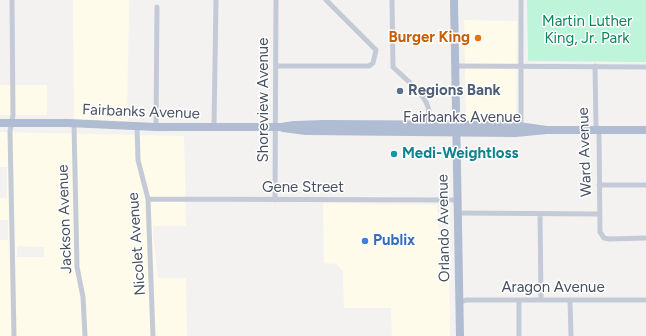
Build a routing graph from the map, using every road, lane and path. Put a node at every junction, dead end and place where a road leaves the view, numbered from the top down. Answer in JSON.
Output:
{"nodes":[{"id":1,"x":12,"y":0,"type":"edge"},
{"id":2,"x":216,"y":0,"type":"edge"},
{"id":3,"x":276,"y":0,"type":"edge"},
{"id":4,"x":326,"y":0,"type":"edge"},
{"id":5,"x":392,"y":0,"type":"edge"},
{"id":6,"x":454,"y":0,"type":"edge"},
{"id":7,"x":521,"y":0,"type":"edge"},
{"id":8,"x":157,"y":7,"type":"dead end"},
{"id":9,"x":276,"y":66,"type":"junction"},
{"id":10,"x":456,"y":66,"type":"junction"},
{"id":11,"x":521,"y":66,"type":"junction"},
{"id":12,"x":595,"y":66,"type":"junction"},
{"id":13,"x":646,"y":67,"type":"edge"},
{"id":14,"x":0,"y":123,"type":"edge"},
{"id":15,"x":12,"y":123,"type":"junction"},
{"id":16,"x":74,"y":124,"type":"junction"},
{"id":17,"x":426,"y":124,"type":"junction"},
{"id":18,"x":137,"y":126,"type":"junction"},
{"id":19,"x":522,"y":126,"type":"junction"},
{"id":20,"x":156,"y":127,"type":"junction"},
{"id":21,"x":214,"y":127,"type":"junction"},
{"id":22,"x":279,"y":127,"type":"junction"},
{"id":23,"x":457,"y":129,"type":"junction"},
{"id":24,"x":547,"y":130,"type":"junction"},
{"id":25,"x":597,"y":130,"type":"junction"},
{"id":26,"x":646,"y":130,"type":"edge"},
{"id":27,"x":599,"y":185,"type":"junction"},
{"id":28,"x":646,"y":185,"type":"edge"},
{"id":29,"x":148,"y":199,"type":"junction"},
{"id":30,"x":275,"y":200,"type":"junction"},
{"id":31,"x":458,"y":200,"type":"junction"},
{"id":32,"x":458,"y":213,"type":"junction"},
{"id":33,"x":540,"y":214,"type":"junction"},
{"id":34,"x":599,"y":214,"type":"junction"},
{"id":35,"x":646,"y":238,"type":"edge"},
{"id":36,"x":519,"y":300,"type":"junction"},
{"id":37,"x":541,"y":300,"type":"junction"},
{"id":38,"x":570,"y":300,"type":"junction"},
{"id":39,"x":646,"y":300,"type":"edge"},
{"id":40,"x":459,"y":302,"type":"junction"},
{"id":41,"x":14,"y":336,"type":"edge"},
{"id":42,"x":85,"y":336,"type":"edge"},
{"id":43,"x":154,"y":336,"type":"edge"},
{"id":44,"x":460,"y":336,"type":"edge"},
{"id":45,"x":519,"y":336,"type":"edge"},
{"id":46,"x":571,"y":336,"type":"edge"}],
"edges":[{"from":1,"to":15,"type":"street"},
{"from":2,"to":21,"type":"street"},
{"from":3,"to":9,"type":"street","name":"Shoreview Avenue"},
{"from":4,"to":9,"type":"street"},
{"from":5,"to":17,"type":"street"},
{"from":6,"to":10,"type":"main road","name":"Orlando Avenue"},
{"from":7,"to":11,"type":"street"},
{"from":8,"to":20,"type":"street"},
{"from":9,"to":22,"type":"street","name":"Shoreview Avenue"},
{"from":10,"to":11,"type":"street"},
{"from":10,"to":23,"type":"main road","name":"Orlando Avenue"},
{"from":11,"to":12,"type":"street"},
{"from":11,"to":19,"type":"street"},
{"from":12,"to":13,"type":"street"},
{"from":12,"to":25,"type":"street","name":"Ward Avenue"},
{"from":14,"to":15,"type":"main road","name":"Fairbanks Avenue"},
{"from":15,"to":16,"type":"main road","name":"Fairbanks Avenue"},
{"from":15,"to":41,"type":"street"},
{"from":16,"to":18,"type":"main road","name":"Fairbanks Avenue"},
{"from":16,"to":42,"type":"street","name":"Jackson Avenue"},
{"from":17,"to":22,"type":"main road","name":"Fairbanks Avenue"},
{"from":17,"to":23,"type":"main road","name":"Fairbanks Avenue"},
{"from":18,"to":20,"type":"main road","name":"Fairbanks Avenue"},
{"from":18,"to":29,"type":"street","name":"Nicolet Avenue"},
{"from":19,"to":23,"type":"main road","name":"Fairbanks Avenue"},
{"from":19,"to":24,"type":"main road","name":"Fairbanks Avenue"},
{"from":20,"to":21,"type":"main road","name":"Fairbanks Avenue"},
{"from":21,"to":22,"type":"main road","name":"Fairbanks Avenue"},
{"from":22,"to":23,"type":"main road","name":"Fairbanks Avenue"},
{"from":22,"to":30,"type":"street","name":"Shoreview Avenue"},
{"from":23,"to":24,"type":"main road","name":"Fairbanks Avenue"},
{"from":23,"to":31,"type":"main road","name":"Orlando Avenue"},
{"from":24,"to":25,"type":"main road","name":"Fairbanks Avenue"},
{"from":25,"to":26,"type":"main road","name":"Fairbanks Avenue"},
{"from":25,"to":27,"type":"street","name":"Ward Avenue"},
{"from":27,"to":28,"type":"street"},
{"from":27,"to":34,"type":"street","name":"Ward Avenue"},
{"from":29,"to":30,"type":"street","name":"Gene Street"},
{"from":29,"to":43,"type":"street","name":"Nicolet Avenue"},
{"from":30,"to":31,"type":"street","name":"Gene Street"},
{"from":31,"to":32,"type":"main road","name":"Orlando Avenue"},
{"from":32,"to":33,"type":"street"},
{"from":32,"to":40,"type":"main road","name":"Orlando Avenue"},
{"from":33,"to":34,"type":"street"},
{"from":33,"to":37,"type":"street"},
{"from":34,"to":35,"type":"street","name":"Ward Avenue"},
{"from":36,"to":37,"type":"street","name":"Aragon Avenue"},
{"from":36,"to":40,"type":"street","name":"Aragon Avenue"},
{"from":36,"to":45,"type":"street"},
{"from":37,"to":38,"type":"street","name":"Aragon Avenue"},
{"from":38,"to":39,"type":"street","name":"Aragon Avenue"},
{"from":38,"to":46,"type":"street"},
{"from":40,"to":44,"type":"main road","name":"Orlando Avenue"}]}
